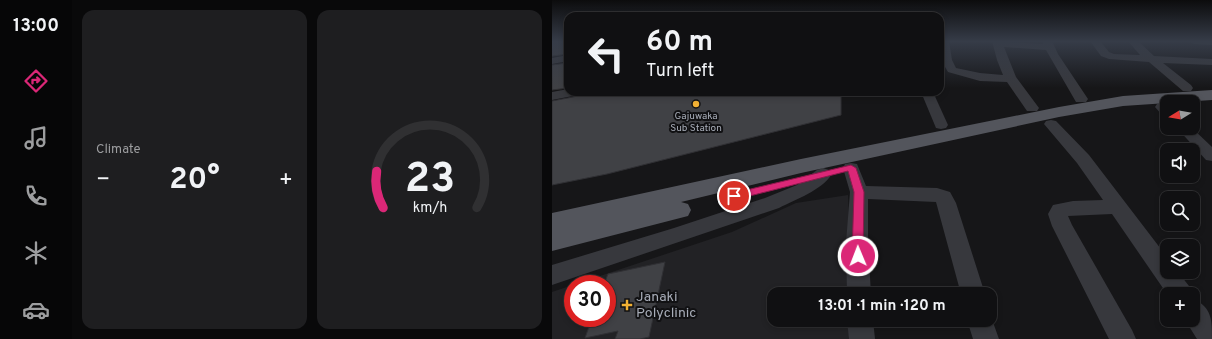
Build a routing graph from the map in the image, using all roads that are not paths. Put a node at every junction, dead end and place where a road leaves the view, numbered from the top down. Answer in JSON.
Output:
{"nodes":[{"id":1,"x":946,"y":57,"type":"edge"},
{"id":2,"x":1001,"y":57,"type":"edge"},
{"id":3,"x":1056,"y":57,"type":"edge"},
{"id":4,"x":1121,"y":57,"type":"edge"},
{"id":5,"x":1150,"y":57,"type":"edge"},
{"id":6,"x":564,"y":59,"type":"edge"},
{"id":7,"x":1152,"y":59,"type":"junction"},
{"id":8,"x":552,"y":61,"type":"edge"},
{"id":9,"x":1212,"y":62,"type":"edge"},
{"id":10,"x":1011,"y":79,"type":"junction"},
{"id":11,"x":1187,"y":88,"type":"dead end"},
{"id":12,"x":564,"y":94,"type":"edge"},
{"id":13,"x":1212,"y":95,"type":"edge"},
{"id":14,"x":552,"y":96,"type":"edge"},
{"id":15,"x":929,"y":96,"type":"edge"},
{"id":16,"x":1081,"y":99,"type":"dead end"},
{"id":17,"x":1212,"y":104,"type":"edge"},
{"id":18,"x":1200,"y":105,"type":"edge"},
{"id":19,"x":1032,"y":108,"type":"dead end"},
{"id":20,"x":1160,"y":109,"type":"edge"},
{"id":21,"x":1051,"y":124,"type":"junction"},
{"id":22,"x":941,"y":125,"type":"dead end"},
{"id":23,"x":1191,"y":135,"type":"edge"},
{"id":24,"x":1212,"y":156,"type":"edge"},
{"id":25,"x":851,"y":168,"type":"junction"},
{"id":26,"x":823,"y":174,"type":"junction"},
{"id":27,"x":859,"y":192,"type":"junction"},
{"id":28,"x":1118,"y":207,"type":"junction"},
{"id":29,"x":552,"y":223,"type":"edge"},
{"id":30,"x":552,"y":240,"type":"edge"},
{"id":31,"x":552,"y":275,"type":"edge"},
{"id":32,"x":859,"y":287,"type":"edge"},
{"id":33,"x":971,"y":287,"type":"edge"},
{"id":34,"x":1176,"y":287,"type":"edge"},
{"id":35,"x":1200,"y":321,"type":"edge"},
{"id":36,"x":861,"y":327,"type":"edge"},
{"id":37,"x":982,"y":327,"type":"edge"},
{"id":38,"x":1212,"y":338,"type":"edge"},
{"id":39,"x":862,"y":339,"type":"edge"},
{"id":40,"x":986,"y":339,"type":"edge"},
{"id":41,"x":1123,"y":339,"type":"edge"}],
"edges":[{"from":1,"to":10,"type":"street"},
{"from":2,"to":10,"type":"street"},
{"from":3,"to":16,"type":"street"},
{"from":4,"to":7,"type":"street"},
{"from":5,"to":7,"type":"street"},
{"from":6,"to":8,"type":"street"},
{"from":7,"to":9,"type":"street"},
{"from":7,"to":11,"type":"street"},
{"from":10,"to":19,"type":"street"},
{"from":12,"to":14,"type":"street"},
{"from":13,"to":29,"type":"main road"},
{"from":15,"to":22,"type":"street"},
{"from":17,"to":18,"type":"main road"},
{"from":20,"to":21,"type":"main road"},
{"from":21,"to":25,"type":"main road"},
{"from":21,"to":28,"type":"street"},
{"from":23,"to":24,"type":"street"},
{"from":25,"to":26,"type":"main road"},
{"from":25,"to":27,"type":"street"},
{"from":26,"to":30,"type":"main road"},
{"from":26,"to":31,"type":"street"},
{"from":27,"to":32,"type":"street"},
{"from":27,"to":33,"type":"street"},
{"from":28,"to":34,"type":"street"},
{"from":28,"to":41,"type":"street"},
{"from":35,"to":38,"type":"street"},
{"from":36,"to":39,"type":"street"},
{"from":37,"to":40,"type":"street"}]}
